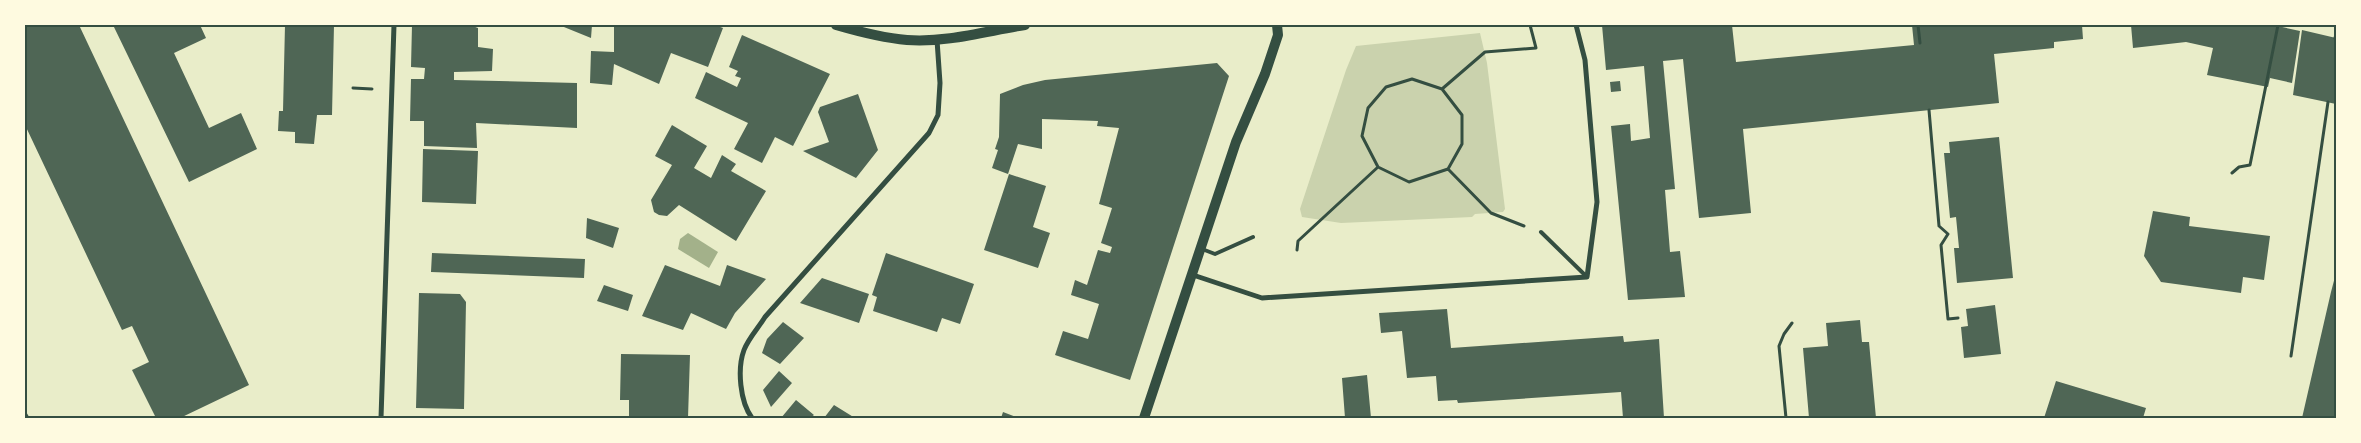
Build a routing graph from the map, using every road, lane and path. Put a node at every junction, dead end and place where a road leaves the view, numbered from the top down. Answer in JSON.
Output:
{"nodes":[{"id":1,"x":394,"y":25,"type":"edge"},
{"id":2,"x":836,"y":25,"type":"edge"},
{"id":3,"x":1025,"y":25,"type":"edge"},
{"id":4,"x":1277,"y":25,"type":"edge"},
{"id":5,"x":1530,"y":25,"type":"edge"},
{"id":6,"x":1576,"y":25,"type":"edge"},
{"id":7,"x":1918,"y":25,"type":"edge"},
{"id":8,"x":2278,"y":25,"type":"edge"},
{"id":9,"x":937,"y":40,"type":"junction"},
{"id":10,"x":1920,"y":44,"type":"dead end"},
{"id":11,"x":353,"y":88,"type":"dead end"},
{"id":12,"x":1442,"y":89,"type":"junction"},
{"id":13,"x":380,"y":90,"type":"dead end"},
{"id":14,"x":2328,"y":102,"type":"dead end"},
{"id":15,"x":1929,"y":110,"type":"dead end"},
{"id":16,"x":1378,"y":167,"type":"junction"},
{"id":17,"x":1448,"y":169,"type":"junction"},
{"id":18,"x":2232,"y":173,"type":"dead end"},
{"id":19,"x":1541,"y":232,"type":"joint"},
{"id":20,"x":1253,"y":237,"type":"dead end"},
{"id":21,"x":1202,"y":249,"type":"junction"},
{"id":22,"x":1297,"y":250,"type":"dead end"},
{"id":23,"x":1193,"y":275,"type":"junction"},
{"id":24,"x":1587,"y":277,"type":"junction"},
{"id":25,"x":1958,"y":318,"type":"dead end"},
{"id":26,"x":1792,"y":323,"type":"dead end"},
{"id":27,"x":2291,"y":356,"type":"dead end"},
{"id":28,"x":25,"y":413,"type":"edge"},
{"id":29,"x":28,"y":418,"type":"edge"},
{"id":30,"x":381,"y":418,"type":"edge"},
{"id":31,"x":752,"y":418,"type":"edge"},
{"id":32,"x":1144,"y":418,"type":"edge"},
{"id":33,"x":1786,"y":418,"type":"edge"}],
"edges":[{"from":1,"to":30,"type":"street"},
{"from":2,"to":9,"type":"main road"},
{"from":3,"to":9,"type":"main road"},
{"from":4,"to":21,"type":"main road"},
{"from":5,"to":12,"type":"path"},
{"from":6,"to":24,"type":"street"},
{"from":7,"to":10,"type":"path"},
{"from":8,"to":18,"type":"path"},
{"from":9,"to":31,"type":"street"},
{"from":11,"to":13,"type":"path"},
{"from":12,"to":16,"type":"path"},
{"from":12,"to":17,"type":"path"},
{"from":14,"to":27,"type":"path"},
{"from":15,"to":25,"type":"path"},
{"from":16,"to":17,"type":"path"},
{"from":16,"to":22,"type":"path"},
{"from":17,"to":19,"type":"path"},
{"from":19,"to":24,"type":"lane"},
{"from":20,"to":21,"type":"lane"},
{"from":21,"to":23,"type":"main road"},
{"from":23,"to":24,"type":"street"},
{"from":23,"to":32,"type":"main road"},
{"from":26,"to":33,"type":"path"},
{"from":28,"to":29,"type":"path"}]}
